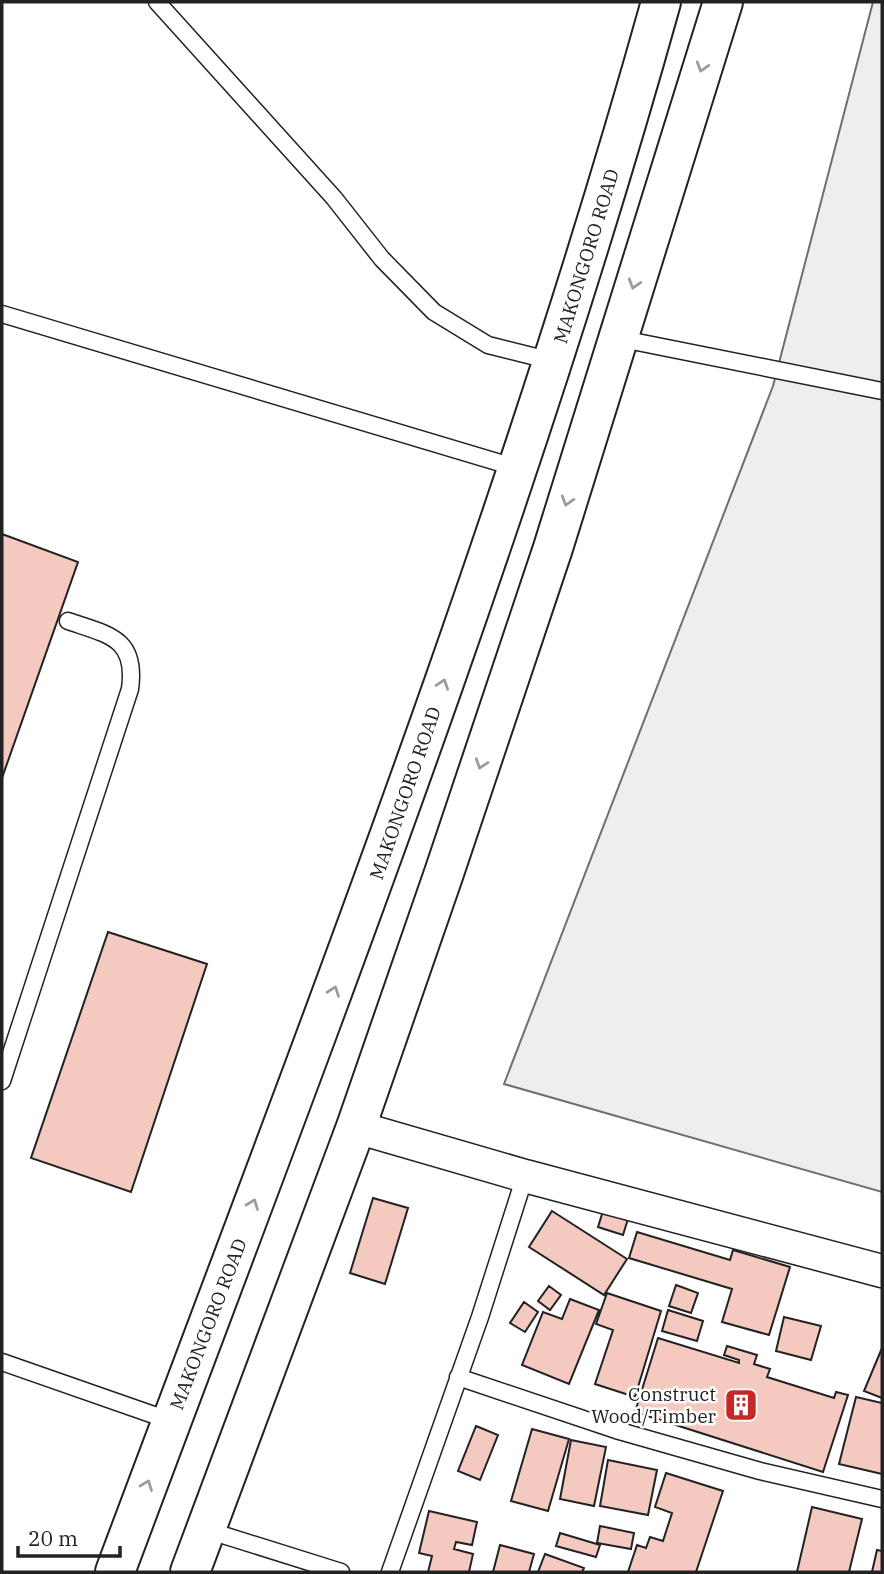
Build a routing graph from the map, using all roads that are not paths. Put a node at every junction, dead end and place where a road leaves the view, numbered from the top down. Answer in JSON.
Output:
{"nodes":[{"id":1,"x":157,"y":2,"type":"edge"},
{"id":2,"x":661,"y":2,"type":"edge"},
{"id":3,"x":723,"y":2,"type":"edge"},
{"id":4,"x":2,"y":314,"type":"edge"},
{"id":5,"x":617,"y":338,"type":"junction"},
{"id":6,"x":555,"y":361,"type":"junction"},
{"id":7,"x":882,"y":391,"type":"edge"},
{"id":8,"x":517,"y":468,"type":"junction"},
{"id":9,"x":68,"y":621,"type":"dead end"},
{"id":10,"x":2,"y":1081,"type":"edge"},
{"id":11,"x":356,"y":1127,"type":"junction"},
{"id":12,"x":525,"y":1176,"type":"junction"},
{"id":13,"x":882,"y":1271,"type":"edge"},
{"id":14,"x":2,"y":1362,"type":"edge"},
{"id":15,"x":458,"y":1377,"type":"junction"},
{"id":16,"x":172,"y":1421,"type":"junction"},
{"id":17,"x":882,"y":1499,"type":"edge"},
{"id":18,"x":207,"y":1530,"type":"junction"},
{"id":19,"x":115,"y":1572,"type":"edge"},
{"id":20,"x":190,"y":1572,"type":"edge"},
{"id":21,"x":341,"y":1572,"type":"edge"},
{"id":22,"x":390,"y":1572,"type":"edge"}],
"edges":[{"from":1,"to":6,"type":"lane"},
{"from":2,"to":6,"type":"main road","name":"MAKONGORO ROAD"},
{"from":3,"to":5,"type":"main road","one_way":true},
{"from":4,"to":8,"type":"lane"},
{"from":5,"to":7,"type":"lane"},
{"from":5,"to":11,"type":"main road","one_way":true},
{"from":6,"to":8,"type":"main road","name":"MAKONGORO ROAD"},
{"from":16,"to":8,"type":"main road","name":"MAKONGORO ROAD","one_way":true},
{"from":9,"to":10,"type":"lane"},
{"from":11,"to":12,"type":"street"},
{"from":11,"to":18,"type":"main road"},
{"from":12,"to":13,"type":"street"},
{"from":12,"to":15,"type":"lane"},
{"from":14,"to":16,"type":"lane"},
{"from":15,"to":17,"type":"lane"},
{"from":15,"to":22,"type":"lane"},
{"from":19,"to":16,"type":"main road","name":"MAKONGORO ROAD","one_way":true},
{"from":18,"to":20,"type":"main road"},
{"from":18,"to":21,"type":"lane"}]}
